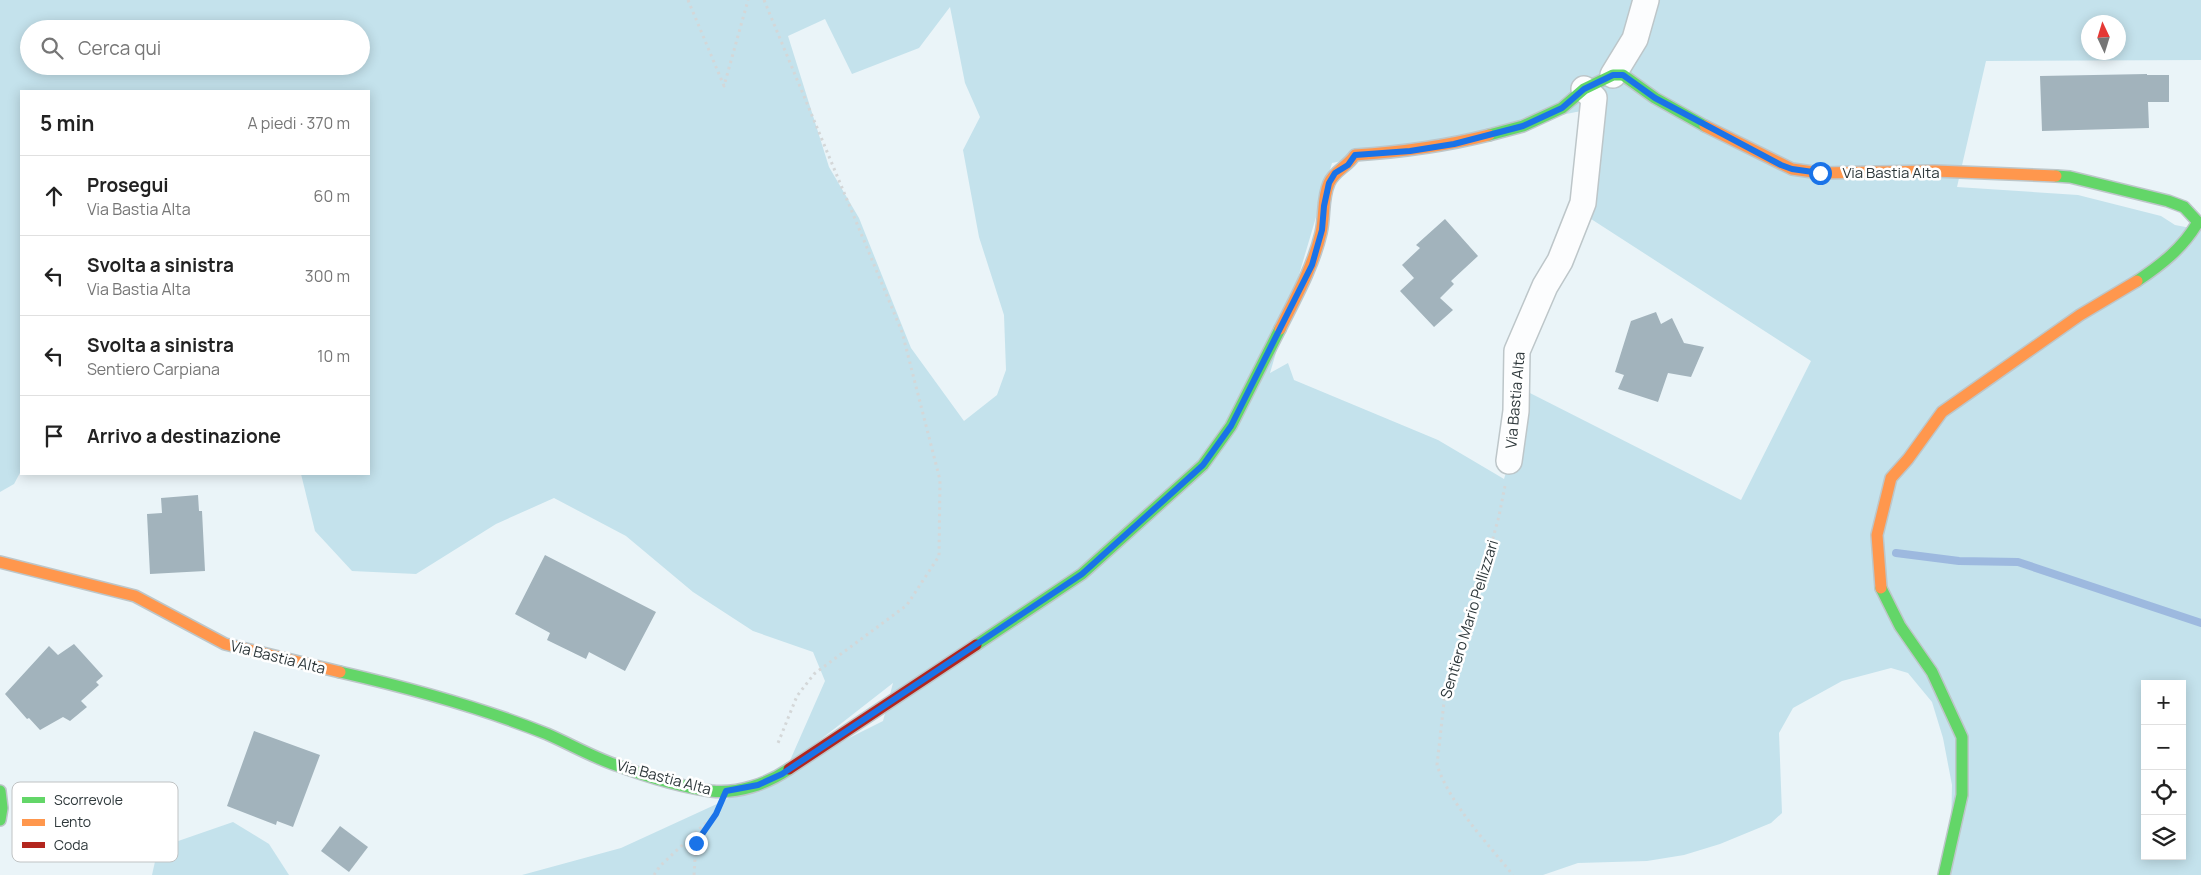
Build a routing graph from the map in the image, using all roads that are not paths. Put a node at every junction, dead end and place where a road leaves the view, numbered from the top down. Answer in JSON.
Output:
{"nodes":[{"id":1,"x":1646,"y":0,"type":"edge"},
{"id":2,"x":1613,"y":75,"type":"junction"},
{"id":3,"x":1584,"y":89,"type":"junction"},
{"id":4,"x":1510,"y":460,"type":"road end"},
{"id":5,"x":0,"y":562,"type":"edge"},
{"id":6,"x":0,"y":790,"type":"edge"},
{"id":7,"x":0,"y":820,"type":"edge"},
{"id":8,"x":1944,"y":875,"type":"edge"}],
"edges":[{"from":1,"to":2,"type":"street"},
{"from":2,"to":3,"type":"street","name":"Via Bastia Alta"},
{"from":2,"to":8,"type":"street","name":"Via Bastia Alta"},
{"from":3,"to":4,"type":"street","name":"Via Bastia Alta"},
{"from":3,"to":5,"type":"street","name":"Via Bastia Alta"},
{"from":6,"to":7,"type":"street"}]}
